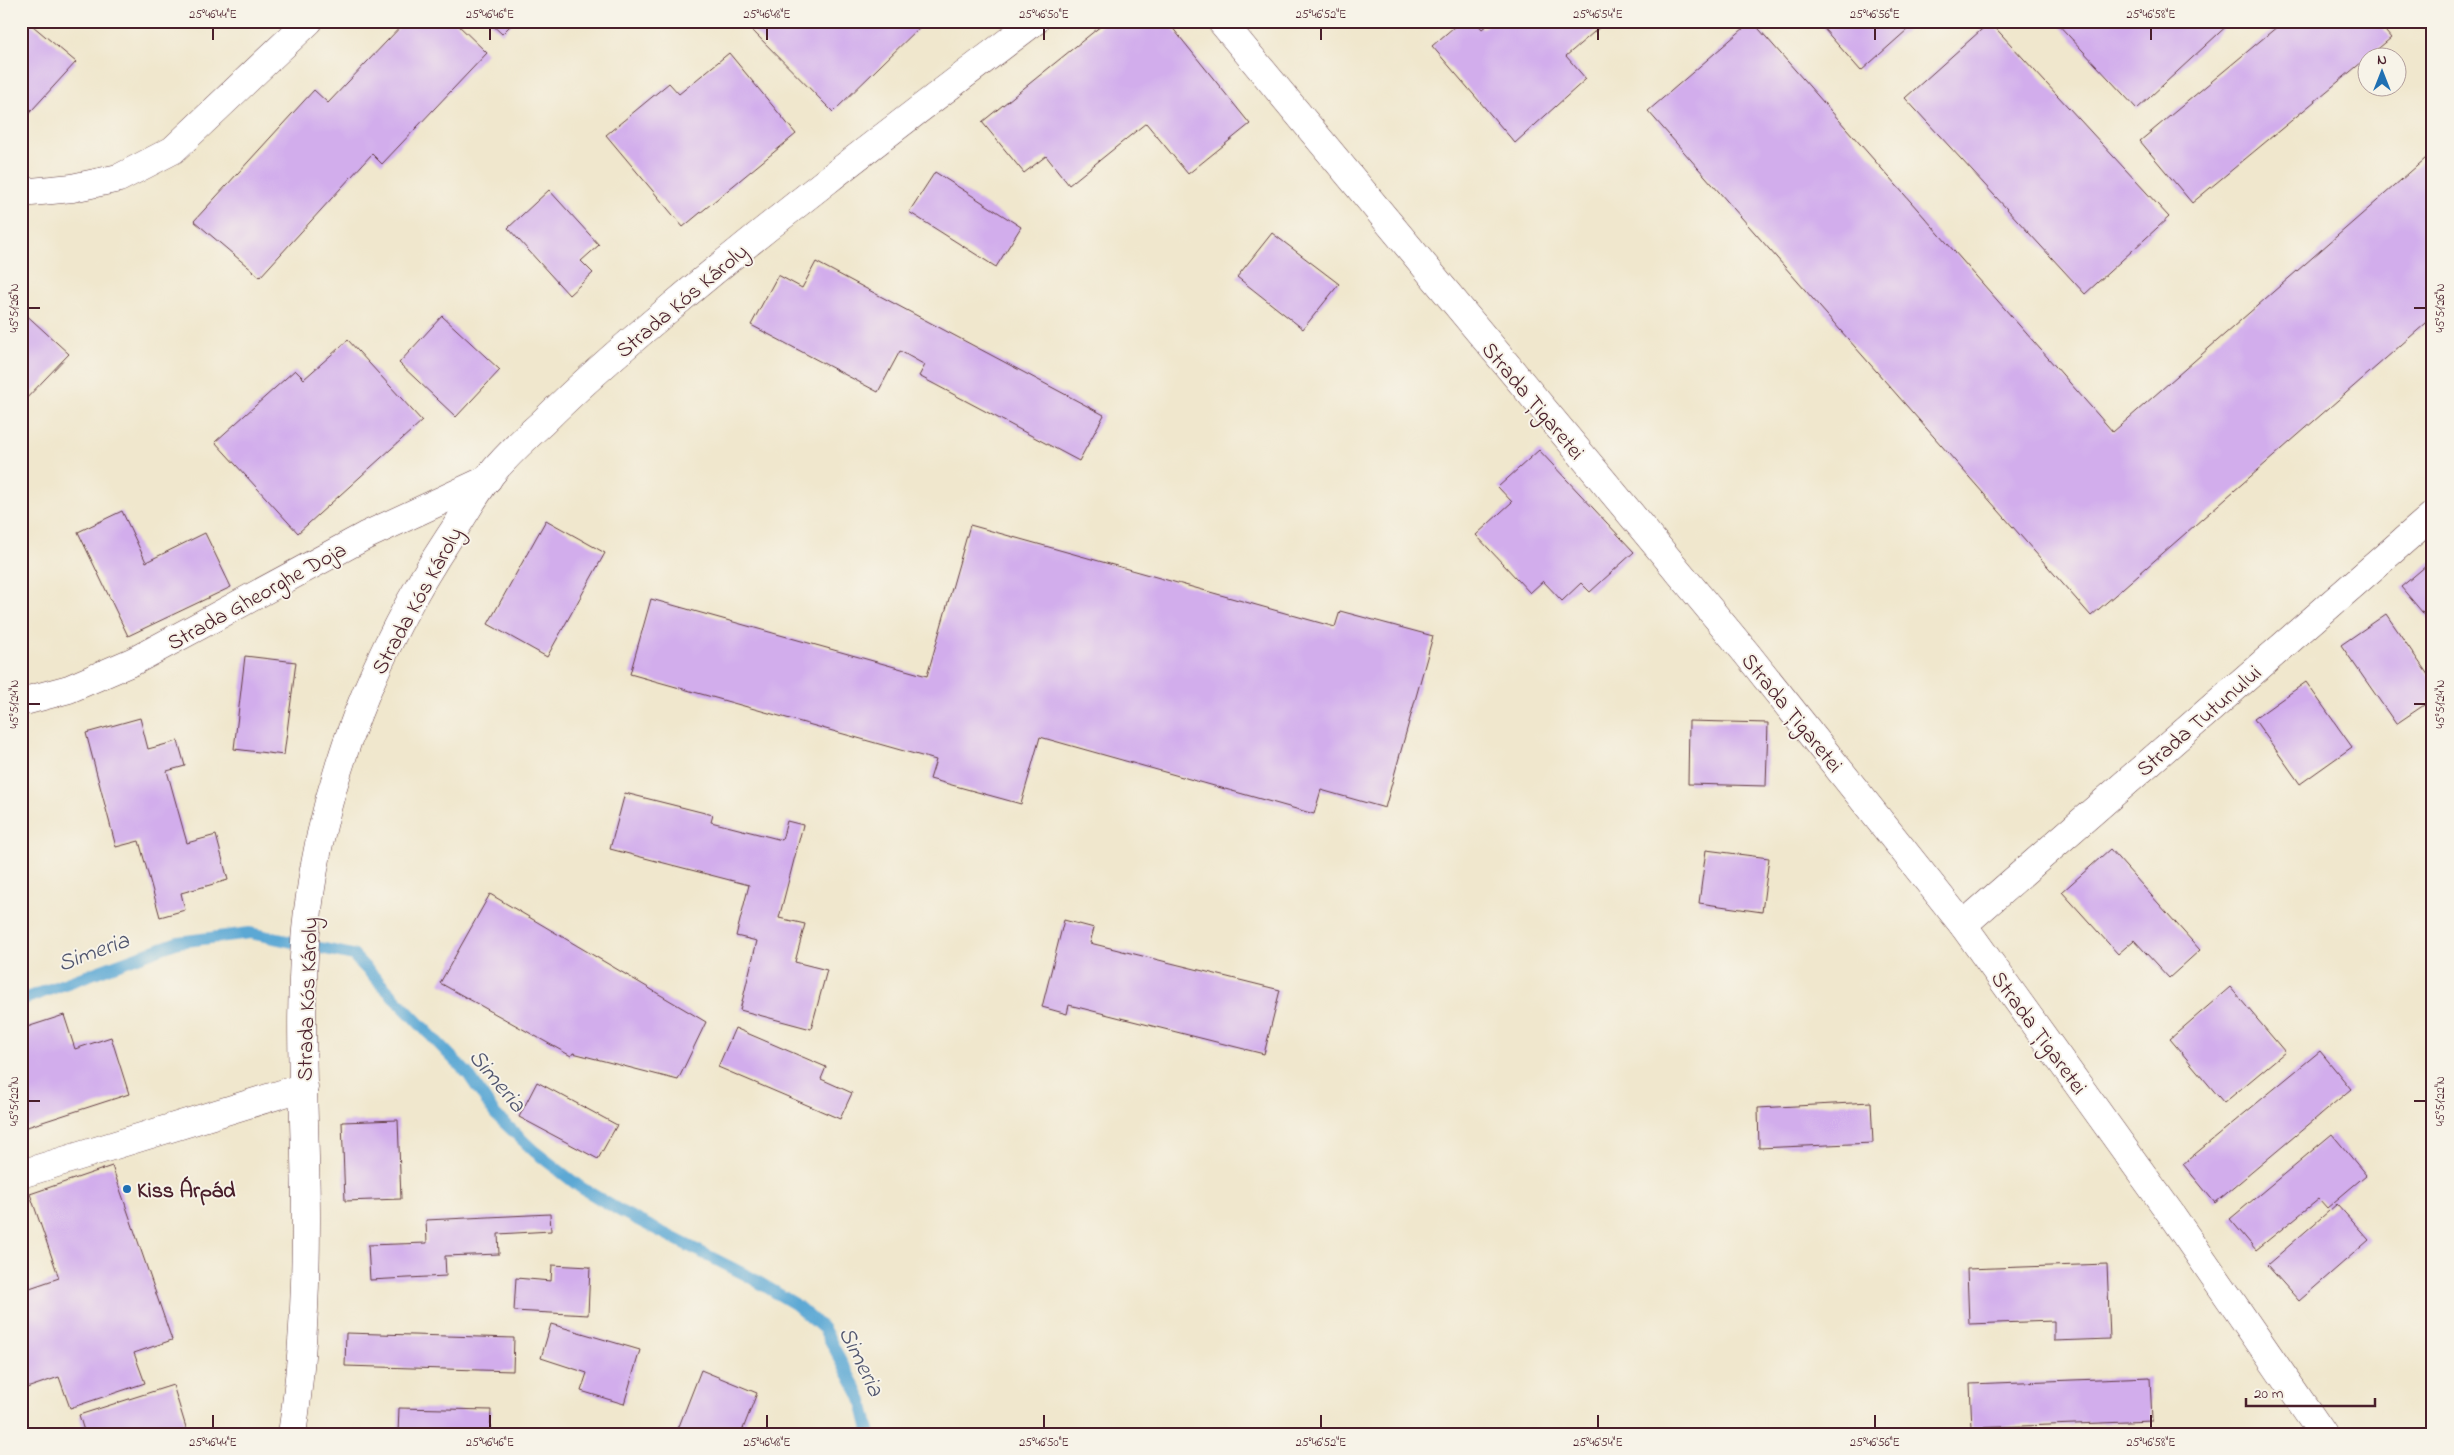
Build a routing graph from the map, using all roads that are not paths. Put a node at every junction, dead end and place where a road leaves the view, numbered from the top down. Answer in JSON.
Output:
{"nodes":[{"id":1,"x":309,"y":21,"type":"edge"},
{"id":2,"x":1035,"y":21,"type":"edge"},
{"id":3,"x":1221,"y":21,"type":"edge"},
{"id":4,"x":21,"y":193,"type":"edge"},
{"id":5,"x":488,"y":479,"type":"junction"},
{"id":6,"x":2433,"y":515,"type":"edge"},
{"id":7,"x":21,"y":702,"type":"edge"},
{"id":8,"x":1963,"y":925,"type":"junction"},
{"id":9,"x":304,"y":1087,"type":"junction"},
{"id":10,"x":21,"y":1174,"type":"edge"},
{"id":11,"x":292,"y":1434,"type":"edge"},
{"id":12,"x":2323,"y":1434,"type":"edge"}],
"edges":[{"from":1,"to":4,"type":"main road"},
{"from":2,"to":5,"type":"main road","name":"Strada Kós Károly"},
{"from":3,"to":8,"type":"main road","name":"Strada Țigaretei"},
{"from":5,"to":7,"type":"main road","name":"Strada Gheorghe Doja"},
{"from":5,"to":9,"type":"main road","name":"Strada Kós Károly"},
{"from":6,"to":8,"type":"main road","name":"Strada Tutunului"},
{"from":8,"to":12,"type":"main road","name":"Strada Țigaretei"},
{"from":9,"to":10,"type":"main road"},
{"from":9,"to":11,"type":"main road","name":"Strada Kós Károly"}]}
